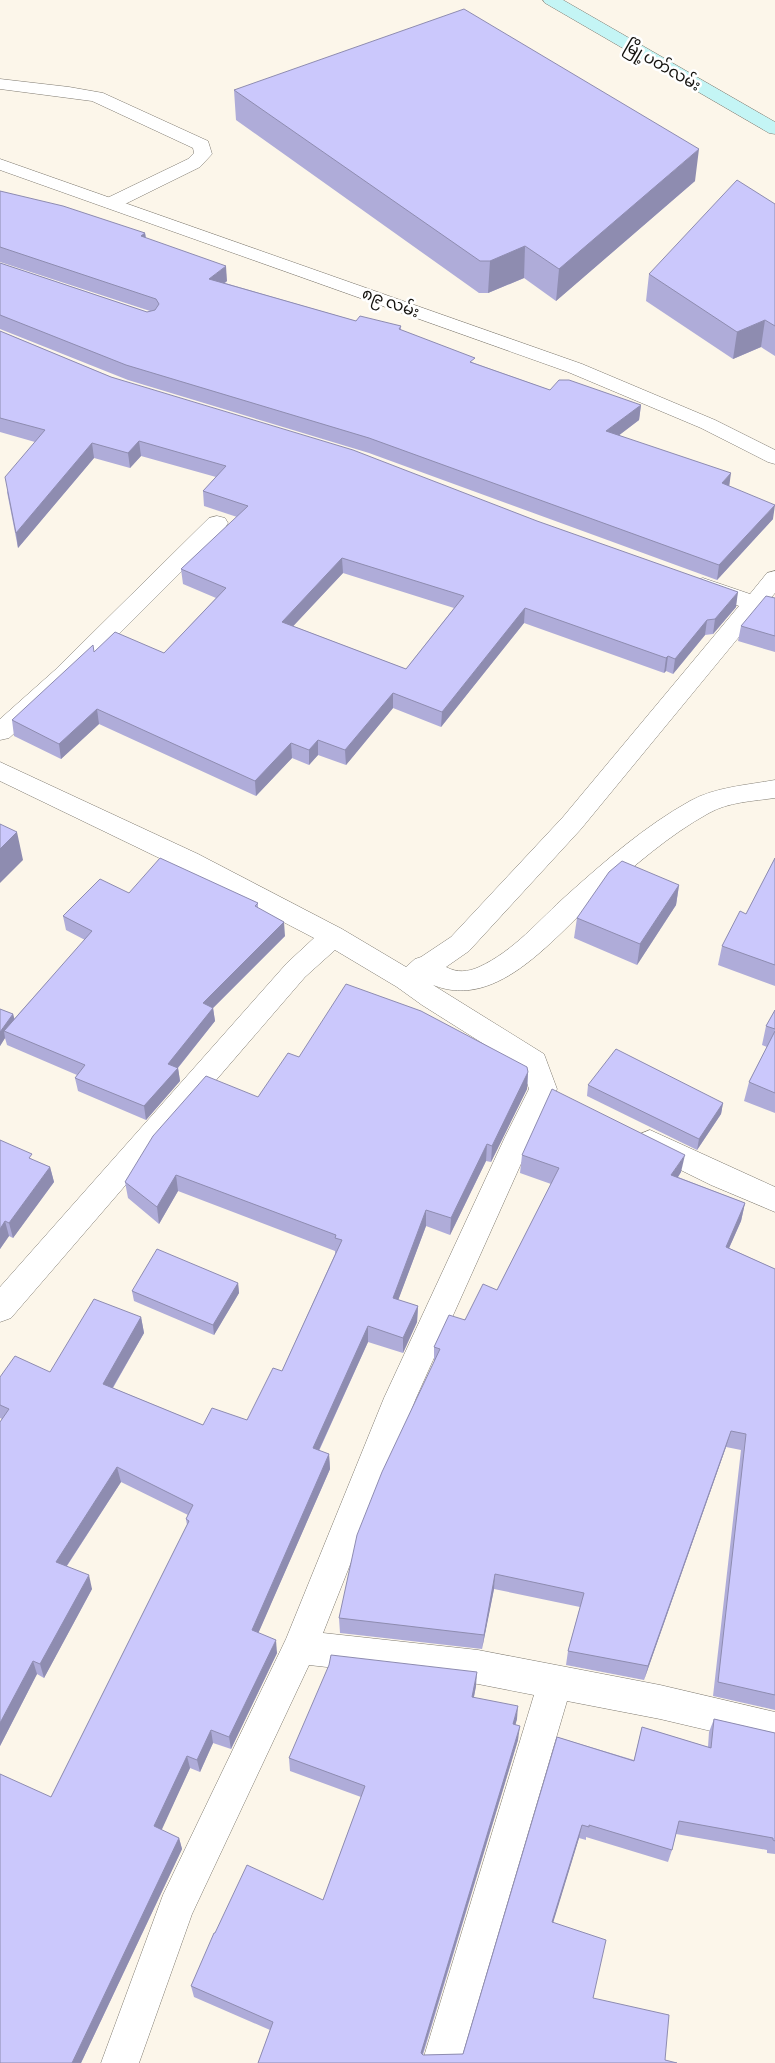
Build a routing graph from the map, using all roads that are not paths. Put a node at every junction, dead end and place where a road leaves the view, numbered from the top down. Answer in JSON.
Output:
{"nodes":[{"id":1,"x":551,"y":0,"type":"edge"},
{"id":2,"x":0,"y":84,"type":"edge"},
{"id":3,"x":775,"y":129,"type":"edge"},
{"id":4,"x":0,"y":164,"type":"edge"},
{"id":5,"x":112,"y":203,"type":"junction"},
{"id":6,"x":775,"y":458,"type":"edge"},
{"id":7,"x":217,"y":522,"type":"dead end"},
{"id":8,"x":681,"y":578,"type":"edge"},
{"id":9,"x":775,"y":578,"type":"edge"},
{"id":10,"x":753,"y":603,"type":"junction"},
{"id":11,"x":0,"y":732,"type":"edge"},
{"id":12,"x":0,"y":771,"type":"edge"},
{"id":13,"x":775,"y":789,"type":"edge"},
{"id":14,"x":333,"y":936,"type":"junction"},
{"id":15,"x":415,"y":973,"type":"junction"},
{"id":16,"x":623,"y":1128,"type":"edge"},
{"id":17,"x":775,"y":1200,"type":"edge"},
{"id":18,"x":0,"y":1310,"type":"edge"},
{"id":19,"x":300,"y":1647,"type":"junction"},
{"id":20,"x":555,"y":1682,"type":"junction"},
{"id":21,"x":775,"y":1729,"type":"edge"},
{"id":22,"x":120,"y":2063,"type":"edge"},
{"id":23,"x":441,"y":2063,"type":"edge"}],
"edges":[{"from":1,"to":3,"type":"main road","name":"မြို့ပတ်လမ်း"},
{"from":2,"to":5,"type":"street"},
{"from":4,"to":5,"type":"street","name":"၈၉ လမ်း"},
{"from":5,"to":6,"type":"street","name":"၈၉ လမ်း"},
{"from":7,"to":11,"type":"street"},
{"from":8,"to":10,"type":"street"},
{"from":9,"to":10,"type":"street"},
{"from":10,"to":15,"type":"street"},
{"from":12,"to":14,"type":"street"},
{"from":13,"to":15,"type":"street"},
{"from":14,"to":15,"type":"street"},
{"from":14,"to":18,"type":"street"},
{"from":15,"to":19,"type":"street"},
{"from":16,"to":17,"type":"street"},
{"from":19,"to":20,"type":"street"},
{"from":19,"to":22,"type":"street"},
{"from":20,"to":21,"type":"street"},
{"from":20,"to":23,"type":"street"}]}
